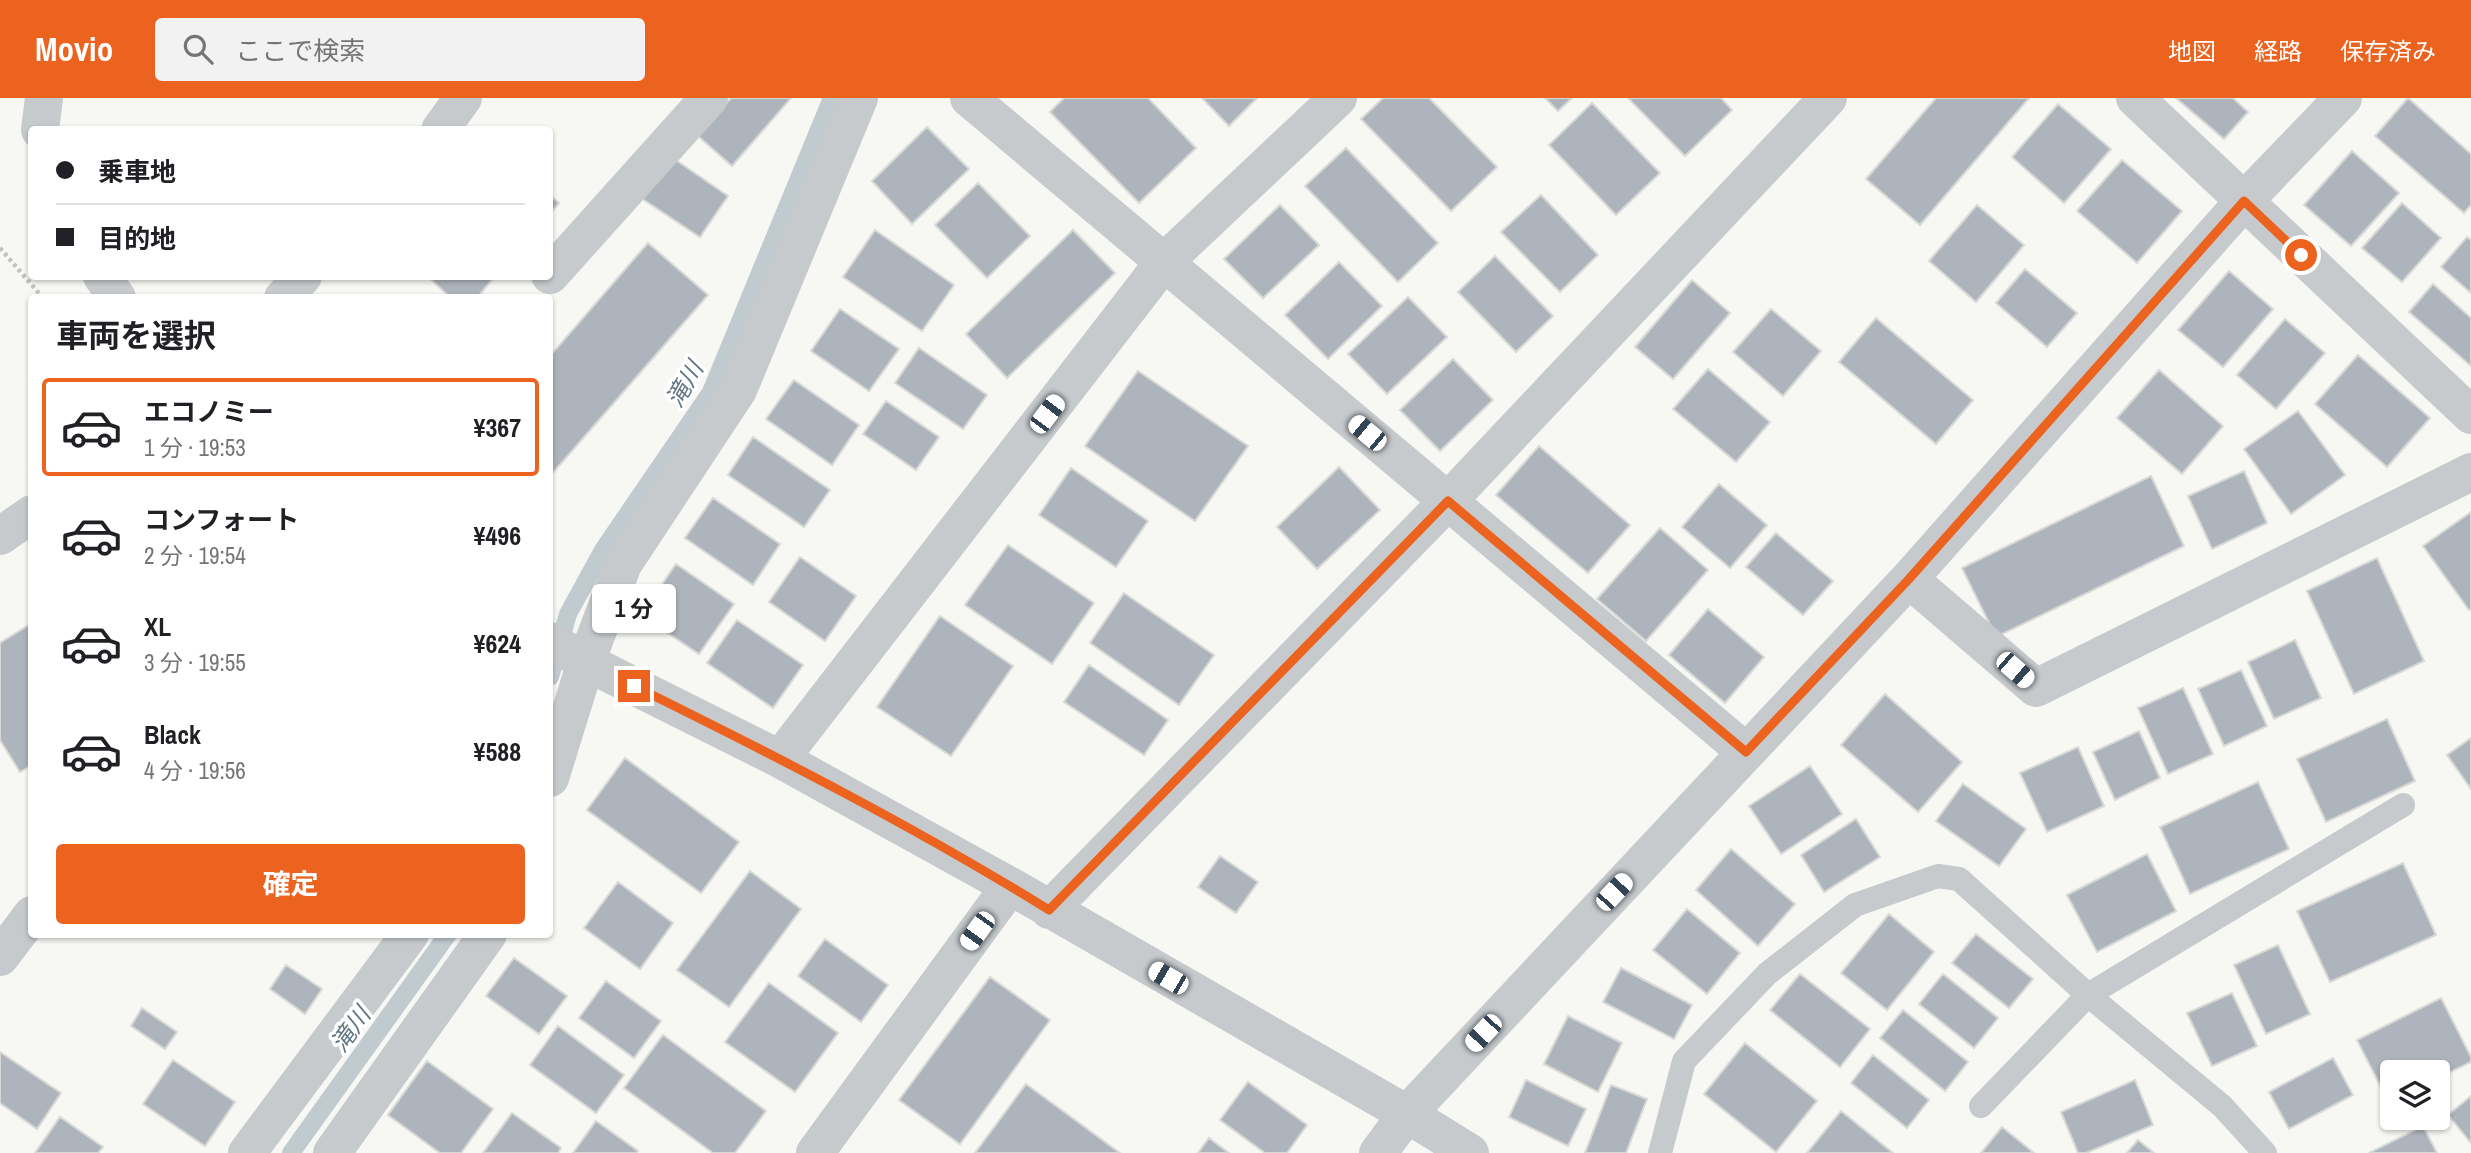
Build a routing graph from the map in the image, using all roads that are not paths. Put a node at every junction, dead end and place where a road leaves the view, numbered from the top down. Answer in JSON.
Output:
{"nodes":[{"id":1,"x":44,"y":98,"type":"edge"},
{"id":2,"x":463,"y":98,"type":"edge"},
{"id":3,"x":709,"y":98,"type":"edge"},
{"id":4,"x":859,"y":98,"type":"edge"},
{"id":5,"x":969,"y":98,"type":"edge"},
{"id":6,"x":1338,"y":98,"type":"edge"},
{"id":7,"x":1828,"y":98,"type":"edge"},
{"id":8,"x":2135,"y":98,"type":"edge"},
{"id":9,"x":2343,"y":98,"type":"edge"},
{"id":10,"x":40,"y":126,"type":"edge"},
{"id":11,"x":443,"y":126,"type":"edge"},
{"id":12,"x":2244,"y":201,"type":"junction"},
{"id":13,"x":1164,"y":262,"type":"junction"},
{"id":14,"x":553,"y":272,"type":"edge"},
{"id":15,"x":299,"y":280,"type":"edge"},
{"id":16,"x":545,"y":280,"type":"edge"},
{"id":17,"x":287,"y":294,"type":"edge"},
{"id":18,"x":533,"y":294,"type":"edge"},
{"id":19,"x":2471,"y":415,"type":"edge"},
{"id":20,"x":2471,"y":472,"type":"edge"},
{"id":21,"x":1448,"y":501,"type":"junction"},
{"id":22,"x":28,"y":517,"type":"edge"},
{"id":23,"x":0,"y":536,"type":"edge"},
{"id":24,"x":1909,"y":579,"type":"junction"},
{"id":25,"x":553,"y":643,"type":"edge"},
{"id":26,"x":586,"y":662,"type":"junction"},
{"id":27,"x":1746,"y":752,"type":"junction"},
{"id":28,"x":780,"y":759,"type":"junction"},
{"id":29,"x":553,"y":768,"type":"edge"},
{"id":30,"x":2403,"y":805,"type":"dead end"},
{"id":31,"x":1010,"y":886,"type":"junction"},
{"id":32,"x":1049,"y":910,"type":"junction"},
{"id":33,"x":28,"y":920,"type":"edge"},
{"id":34,"x":407,"y":938,"type":"edge"},
{"id":35,"x":485,"y":938,"type":"edge"},
{"id":36,"x":0,"y":957,"type":"edge"},
{"id":37,"x":2088,"y":995,"type":"junction"},
{"id":38,"x":1981,"y":1106,"type":"dead end"},
{"id":39,"x":1407,"y":1114,"type":"junction"},
{"id":40,"x":247,"y":1153,"type":"edge"},
{"id":41,"x":332,"y":1153,"type":"edge"},
{"id":42,"x":815,"y":1153,"type":"edge"},
{"id":43,"x":1378,"y":1153,"type":"edge"},
{"id":44,"x":1470,"y":1153,"type":"edge"},
{"id":45,"x":1660,"y":1153,"type":"edge"},
{"id":46,"x":2265,"y":1153,"type":"edge"}],
"edges":[{"from":1,"to":10,"type":"street"},
{"from":2,"to":11,"type":"street"},
{"from":3,"to":14,"type":"street"},
{"from":4,"to":26,"type":"street"},
{"from":5,"to":13,"type":"street"},
{"from":6,"to":13,"type":"street"},
{"from":7,"to":21,"type":"street"},
{"from":8,"to":12,"type":"street"},
{"from":9,"to":12,"type":"street"},
{"from":12,"to":19,"type":"street"},
{"from":12,"to":24,"type":"street"},
{"from":13,"to":21,"type":"street"},
{"from":13,"to":28,"type":"street"},
{"from":15,"to":17,"type":"street"},
{"from":16,"to":18,"type":"street"},
{"from":20,"to":24,"type":"street"},
{"from":21,"to":27,"type":"street"},
{"from":21,"to":32,"type":"street"},
{"from":22,"to":23,"type":"street"},
{"from":24,"to":27,"type":"street"},
{"from":25,"to":26,"type":"street"},
{"from":26,"to":28,"type":"street"},
{"from":26,"to":29,"type":"street"},
{"from":27,"to":39,"type":"street"},
{"from":28,"to":31,"type":"street"},
{"from":30,"to":37,"type":"lane"},
{"from":31,"to":32,"type":"street"},
{"from":31,"to":42,"type":"street"},
{"from":32,"to":39,"type":"street"},
{"from":33,"to":36,"type":"street"},
{"from":34,"to":40,"type":"street"},
{"from":35,"to":41,"type":"street"},
{"from":37,"to":38,"type":"lane"},
{"from":37,"to":45,"type":"lane"},
{"from":37,"to":46,"type":"lane"},
{"from":39,"to":43,"type":"street"},
{"from":39,"to":44,"type":"street"}]}
